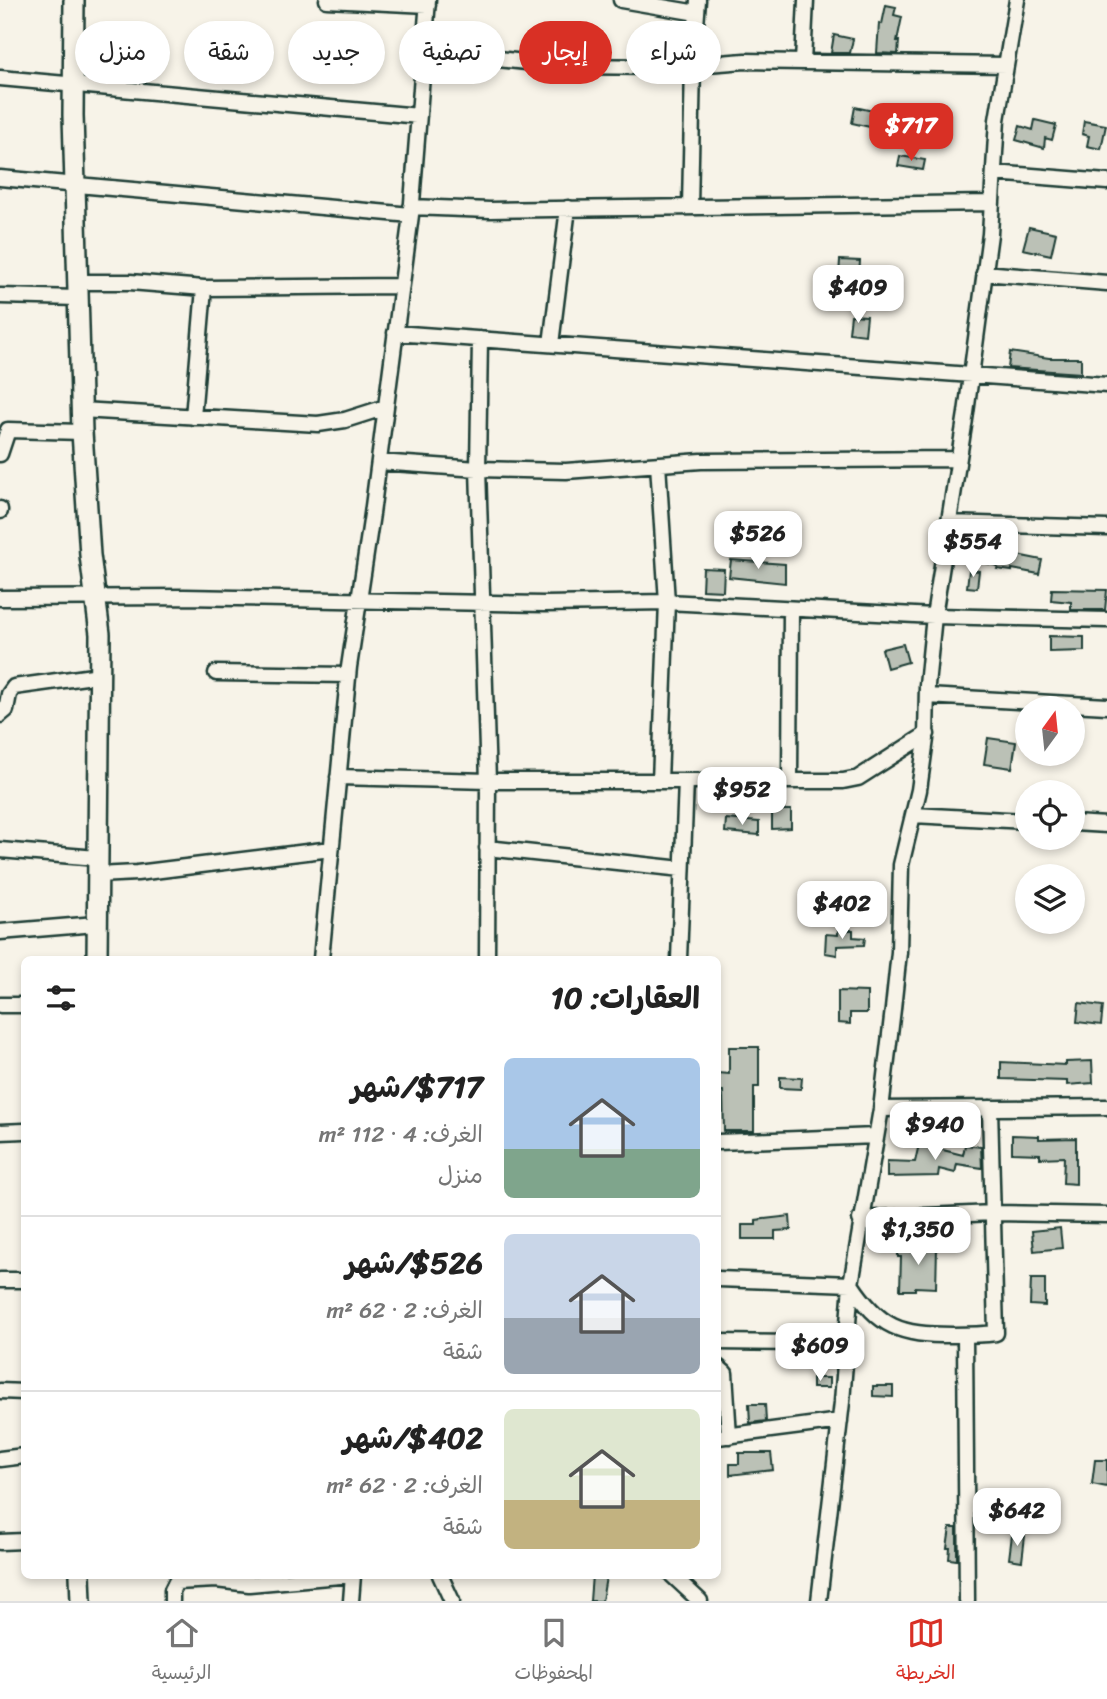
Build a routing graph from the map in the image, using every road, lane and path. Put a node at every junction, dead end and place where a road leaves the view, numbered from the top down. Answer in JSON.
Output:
{"nodes":[{"id":1,"x":74,"y":0,"type":"edge"},
{"id":2,"x":327,"y":0,"type":"edge"},
{"id":3,"x":621,"y":0,"type":"edge"},
{"id":4,"x":806,"y":0,"type":"edge"},
{"id":5,"x":1017,"y":0,"type":"edge"},
{"id":6,"x":428,"y":3,"type":"edge"},
{"id":7,"x":697,"y":6,"type":"edge"},
{"id":8,"x":426,"y":21,"type":"edge"},
{"id":9,"x":505,"y":60,"type":"edge"},
{"id":10,"x":803,"y":62,"type":"junction"},
{"id":11,"x":721,"y":63,"type":"edge"},
{"id":12,"x":1006,"y":65,"type":"junction"},
{"id":13,"x":626,"y":67,"type":"edge"},
{"id":14,"x":0,"y":78,"type":"edge"},
{"id":15,"x":421,"y":84,"type":"edge"},
{"id":16,"x":693,"y":84,"type":"edge"},
{"id":17,"x":73,"y":86,"type":"junction"},
{"id":18,"x":419,"y":116,"type":"junction"},
{"id":19,"x":994,"y":173,"type":"junction"},
{"id":20,"x":0,"y":178,"type":"edge"},
{"id":21,"x":1107,"y":182,"type":"edge"},
{"id":22,"x":76,"y":184,"type":"junction"},
{"id":23,"x":992,"y":203,"type":"junction"},
{"id":24,"x":690,"y":207,"type":"junction"},
{"id":25,"x":568,"y":208,"type":"junction"},
{"id":26,"x":411,"y":211,"type":"junction"},
{"id":27,"x":984,"y":273,"type":"junction"},
{"id":28,"x":1107,"y":283,"type":"edge"},
{"id":29,"x":401,"y":286,"type":"junction"},
{"id":30,"x":204,"y":288,"type":"junction"},
{"id":31,"x":77,"y":290,"type":"junction"},
{"id":32,"x":0,"y":296,"type":"edge"},
{"id":33,"x":396,"y":333,"type":"junction"},
{"id":34,"x":480,"y":339,"type":"junction"},
{"id":35,"x":551,"y":344,"type":"junction"},
{"id":36,"x":971,"y":376,"type":"junction"},
{"id":37,"x":1107,"y":385,"type":"edge"},
{"id":38,"x":386,"y":407,"type":"junction"},
{"id":39,"x":81,"y":410,"type":"junction"},
{"id":40,"x":193,"y":417,"type":"junction"},
{"id":41,"x":82,"y":432,"type":"junction"},
{"id":42,"x":0,"y":454,"type":"edge"},
{"id":43,"x":958,"y":459,"type":"junction"},
{"id":44,"x":379,"y":462,"type":"junction"},
{"id":45,"x":658,"y":464,"type":"junction"},
{"id":46,"x":478,"y":469,"type":"junction"},
{"id":47,"x":948,"y":523,"type":"junction"},
{"id":48,"x":1107,"y":528,"type":"edge"},
{"id":49,"x":96,"y":597,"type":"junction"},
{"id":50,"x":0,"y":598,"type":"edge"},
{"id":51,"x":359,"y":599,"type":"junction"},
{"id":52,"x":481,"y":602,"type":"junction"},
{"id":53,"x":667,"y":602,"type":"junction"},
{"id":54,"x":791,"y":609,"type":"junction"},
{"id":55,"x":934,"y":616,"type":"junction"},
{"id":56,"x":1107,"y":620,"type":"edge"},
{"id":57,"x":216,"y":673,"type":"dead end"},
{"id":58,"x":100,"y":675,"type":"junction"},
{"id":59,"x":348,"y":675,"type":"junction"},
{"id":60,"x":927,"y":696,"type":"junction"},
{"id":61,"x":1107,"y":706,"type":"edge"},
{"id":62,"x":0,"y":715,"type":"edge"},
{"id":63,"x":927,"y":734,"type":"junction"},
{"id":64,"x":338,"y":777,"type":"junction"},
{"id":65,"x":488,"y":781,"type":"junction"},
{"id":66,"x":660,"y":781,"type":"junction"},
{"id":67,"x":685,"y":781,"type":"junction"},
{"id":68,"x":790,"y":781,"type":"junction"},
{"id":69,"x":913,"y":815,"type":"junction"},
{"id":70,"x":1015,"y":820,"type":"edge"},
{"id":71,"x":1085,"y":824,"type":"edge"},
{"id":72,"x":1107,"y":825,"type":"edge"},
{"id":73,"x":331,"y":849,"type":"junction"},
{"id":74,"x":487,"y":849,"type":"junction"},
{"id":75,"x":0,"y":850,"type":"edge"},
{"id":76,"x":97,"y":867,"type":"junction"},
{"id":77,"x":682,"y":869,"type":"junction"},
{"id":78,"x":96,"y":924,"type":"junction"},
{"id":79,"x":0,"y":932,"type":"edge"},
{"id":80,"x":97,"y":956,"type":"edge"},
{"id":81,"x":321,"y":956,"type":"edge"},
{"id":82,"x":487,"y":956,"type":"edge"},
{"id":83,"x":679,"y":956,"type":"edge"},
{"id":84,"x":0,"y":1005,"type":"edge"},
{"id":85,"x":21,"y":1005,"type":"edge"},
{"id":86,"x":1107,"y":1107,"type":"edge"},
{"id":87,"x":990,"y":1108,"type":"junction"},
{"id":88,"x":881,"y":1109,"type":"junction"},
{"id":89,"x":21,"y":1131,"type":"edge"},
{"id":90,"x":0,"y":1132,"type":"edge"},
{"id":91,"x":876,"y":1136,"type":"junction"},
{"id":92,"x":721,"y":1142,"type":"edge"},
{"id":93,"x":993,"y":1213,"type":"junction"},
{"id":94,"x":1107,"y":1215,"type":"edge"},
{"id":95,"x":860,"y":1219,"type":"junction"},
{"id":96,"x":721,"y":1279,"type":"edge"},
{"id":97,"x":0,"y":1280,"type":"edge"},
{"id":98,"x":21,"y":1280,"type":"edge"},
{"id":99,"x":850,"y":1284,"type":"junction"},
{"id":100,"x":965,"y":1335,"type":"junction"},
{"id":101,"x":847,"y":1339,"type":"junction"},
{"id":102,"x":721,"y":1342,"type":"edge"},
{"id":103,"x":721,"y":1370,"type":"edge"},
{"id":104,"x":0,"y":1391,"type":"edge"},
{"id":105,"x":21,"y":1392,"type":"edge"},
{"id":106,"x":840,"y":1421,"type":"junction"},
{"id":107,"x":723,"y":1436,"type":"edge"},
{"id":108,"x":21,"y":1456,"type":"edge"},
{"id":109,"x":0,"y":1459,"type":"edge"},
{"id":110,"x":21,"y":1541,"type":"edge"},
{"id":111,"x":0,"y":1542,"type":"edge"},
{"id":112,"x":80,"y":1579,"type":"edge"},
{"id":113,"x":306,"y":1579,"type":"edge"},
{"id":114,"x":352,"y":1579,"type":"edge"},
{"id":115,"x":442,"y":1579,"type":"edge"},
{"id":116,"x":676,"y":1579,"type":"edge"},
{"id":117,"x":81,"y":1601,"type":"edge"},
{"id":118,"x":172,"y":1601,"type":"edge"},
{"id":119,"x":351,"y":1601,"type":"edge"},
{"id":120,"x":452,"y":1601,"type":"edge"},
{"id":121,"x":700,"y":1601,"type":"edge"},
{"id":122,"x":819,"y":1601,"type":"edge"},
{"id":123,"x":967,"y":1601,"type":"edge"}],
"edges":[{"from":1,"to":17,"type":"street"},
{"from":2,"to":6,"type":"street"},
{"from":3,"to":7,"type":"street"},
{"from":4,"to":10,"type":"street"},
{"from":5,"to":12,"type":"street"},
{"from":6,"to":8,"type":"street"},
{"from":9,"to":13,"type":"street"},
{"from":10,"to":11,"type":"street"},
{"from":10,"to":12,"type":"street"},
{"from":12,"to":19,"type":"street"},
{"from":14,"to":17,"type":"street"},
{"from":15,"to":18,"type":"street"},
{"from":16,"to":24,"type":"street"},
{"from":17,"to":18,"type":"street"},
{"from":17,"to":22,"type":"street"},
{"from":18,"to":26,"type":"street"},
{"from":19,"to":21,"type":"street"},
{"from":19,"to":23,"type":"street"},
{"from":20,"to":22,"type":"street"},
{"from":22,"to":26,"type":"street"},
{"from":22,"to":31,"type":"street"},
{"from":23,"to":24,"type":"street"},
{"from":23,"to":27,"type":"street"},
{"from":24,"to":25,"type":"street"},
{"from":25,"to":26,"type":"street"},
{"from":25,"to":35,"type":"street"},
{"from":26,"to":29,"type":"street"},
{"from":27,"to":28,"type":"street"},
{"from":27,"to":36,"type":"street"},
{"from":29,"to":30,"type":"street"},
{"from":29,"to":33,"type":"street"},
{"from":30,"to":31,"type":"street"},
{"from":30,"to":40,"type":"street"},
{"from":31,"to":32,"type":"street"},
{"from":31,"to":39,"type":"street"},
{"from":33,"to":34,"type":"street"},
{"from":33,"to":38,"type":"street"},
{"from":34,"to":35,"type":"street"},
{"from":34,"to":46,"type":"street"},
{"from":35,"to":36,"type":"street"},
{"from":36,"to":37,"type":"street"},
{"from":36,"to":43,"type":"street"},
{"from":38,"to":40,"type":"street"},
{"from":38,"to":44,"type":"street"},
{"from":39,"to":40,"type":"street"},
{"from":39,"to":41,"type":"street"},
{"from":41,"to":42,"type":"street"},
{"from":41,"to":49,"type":"street"},
{"from":43,"to":45,"type":"street"},
{"from":43,"to":47,"type":"street"},
{"from":44,"to":46,"type":"street"},
{"from":44,"to":51,"type":"street"},
{"from":45,"to":46,"type":"street"},
{"from":45,"to":53,"type":"street"},
{"from":46,"to":52,"type":"street"},
{"from":47,"to":48,"type":"street"},
{"from":47,"to":55,"type":"street"},
{"from":49,"to":50,"type":"street"},
{"from":49,"to":51,"type":"street"},
{"from":49,"to":58,"type":"street"},
{"from":51,"to":52,"type":"street"},
{"from":51,"to":59,"type":"street"},
{"from":52,"to":53,"type":"street"},
{"from":52,"to":65,"type":"street"},
{"from":53,"to":54,"type":"street"},
{"from":53,"to":66,"type":"street"},
{"from":54,"to":55,"type":"street"},
{"from":54,"to":68,"type":"street"},
{"from":55,"to":56,"type":"street"},
{"from":55,"to":60,"type":"street"},
{"from":57,"to":59,"type":"street"},
{"from":58,"to":62,"type":"street"},
{"from":58,"to":76,"type":"street"},
{"from":59,"to":64,"type":"street"},
{"from":60,"to":61,"type":"street"},
{"from":60,"to":63,"type":"street"},
{"from":63,"to":68,"type":"street"},
{"from":63,"to":69,"type":"street"},
{"from":64,"to":65,"type":"street"},
{"from":64,"to":73,"type":"street"},
{"from":65,"to":66,"type":"street"},
{"from":65,"to":74,"type":"street"},
{"from":66,"to":67,"type":"street"},
{"from":67,"to":68,"type":"street"},
{"from":67,"to":77,"type":"street"},
{"from":69,"to":70,"type":"street"},
{"from":69,"to":88,"type":"street"},
{"from":71,"to":72,"type":"street"},
{"from":73,"to":76,"type":"street"},
{"from":73,"to":81,"type":"street"},
{"from":74,"to":77,"type":"street"},
{"from":74,"to":82,"type":"street"},
{"from":75,"to":76,"type":"street"},
{"from":76,"to":78,"type":"street"},
{"from":77,"to":83,"type":"street"},
{"from":78,"to":79,"type":"street"},
{"from":78,"to":80,"type":"street"},
{"from":84,"to":85,"type":"street"},
{"from":86,"to":87,"type":"street"},
{"from":87,"to":88,"type":"street"},
{"from":87,"to":93,"type":"street"},
{"from":88,"to":91,"type":"street"},
{"from":89,"to":90,"type":"street"},
{"from":91,"to":92,"type":"street"},
{"from":91,"to":95,"type":"street"},
{"from":93,"to":94,"type":"street"},
{"from":93,"to":95,"type":"street"},
{"from":93,"to":100,"type":"street"},
{"from":95,"to":99,"type":"street"},
{"from":96,"to":99,"type":"street"},
{"from":97,"to":98,"type":"street"},
{"from":99,"to":100,"type":"street"},
{"from":99,"to":101,"type":"street"},
{"from":100,"to":123,"type":"street"},
{"from":101,"to":102,"type":"street"},
{"from":101,"to":106,"type":"street"},
{"from":103,"to":107,"type":"street"},
{"from":104,"to":105,"type":"street"},
{"from":106,"to":107,"type":"street"},
{"from":106,"to":122,"type":"street"},
{"from":108,"to":109,"type":"street"},
{"from":110,"to":111,"type":"street"},
{"from":112,"to":117,"type":"street"},
{"from":113,"to":118,"type":"street"},
{"from":114,"to":119,"type":"street"},
{"from":115,"to":120,"type":"street"},
{"from":116,"to":121,"type":"street"}]}
